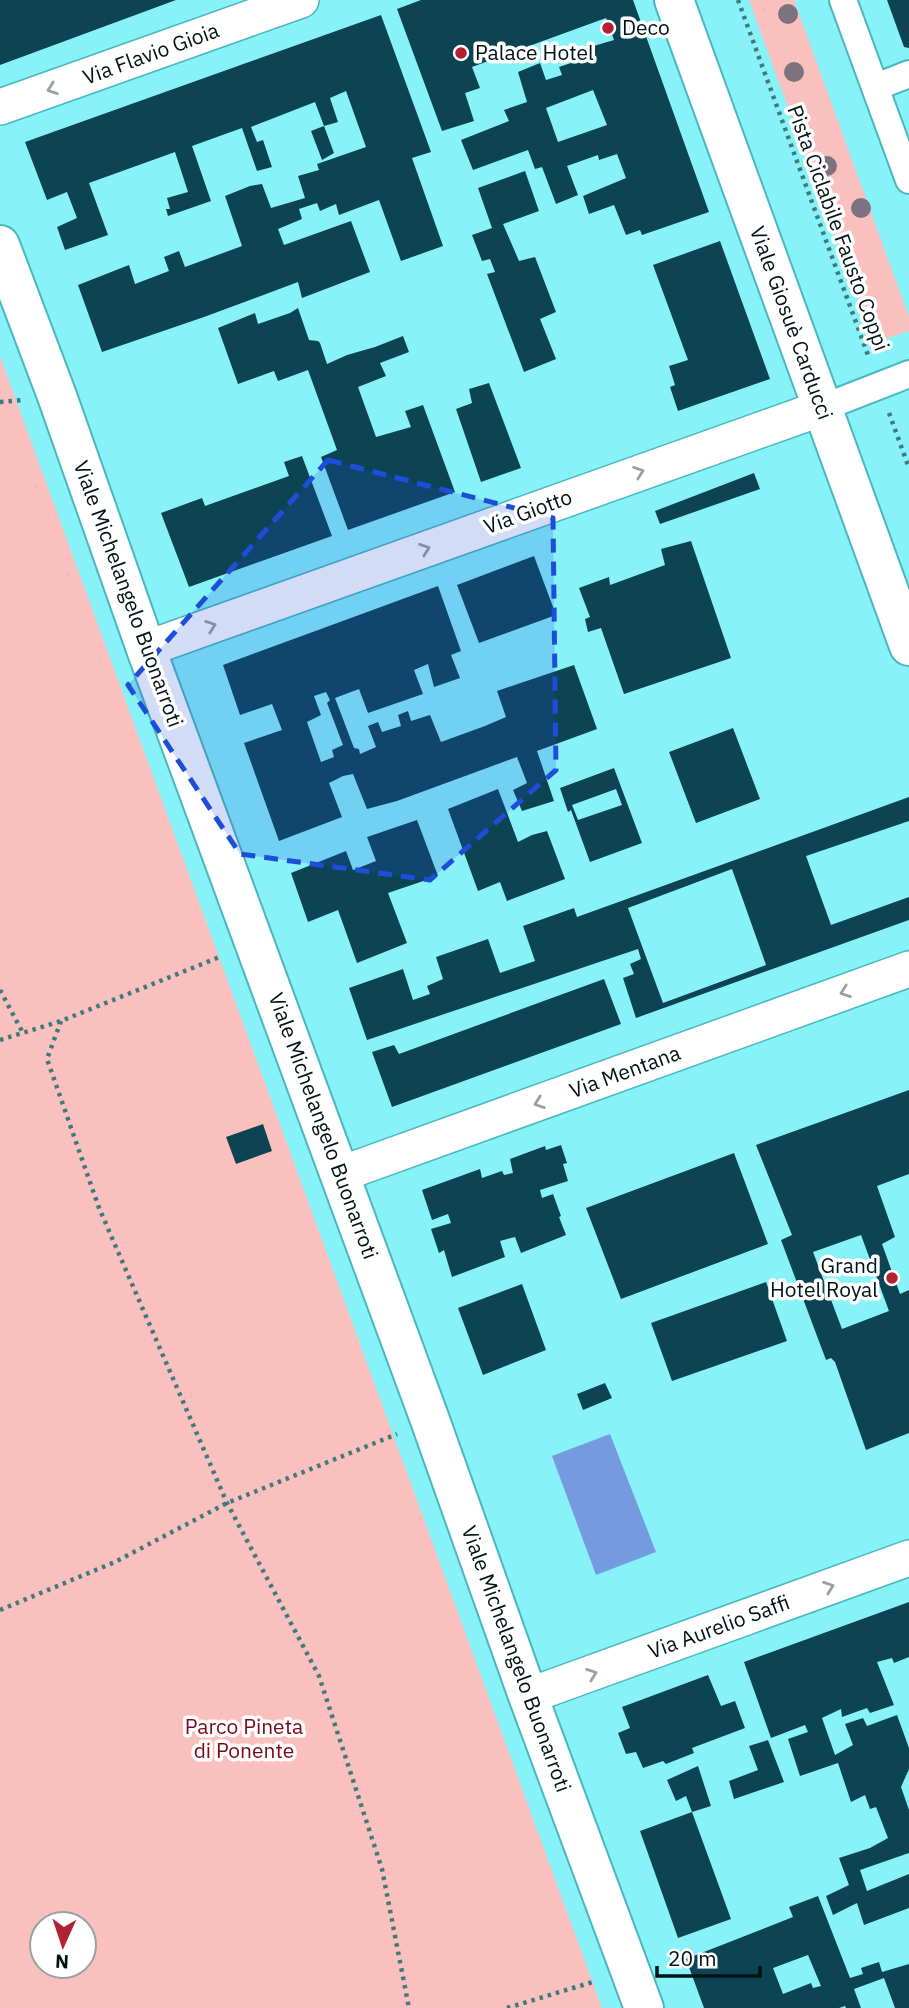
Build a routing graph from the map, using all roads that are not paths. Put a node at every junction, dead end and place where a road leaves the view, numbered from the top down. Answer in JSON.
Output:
{"nodes":[{"id":1,"x":301,"y":0,"type":"edge"},
{"id":2,"x":674,"y":0,"type":"edge"},
{"id":3,"x":844,"y":0,"type":"edge"},
{"id":4,"x":909,"y":74,"type":"edge"},
{"id":5,"x":876,"y":86,"type":"junction"},
{"id":6,"x":0,"y":107,"type":"edge"},
{"id":7,"x":909,"y":180,"type":"edge"},
{"id":8,"x":0,"y":245,"type":"edge"},
{"id":9,"x":909,"y":374,"type":"edge"},
{"id":10,"x":822,"y":408,"type":"junction"},
{"id":11,"x":909,"y":646,"type":"edge"},
{"id":12,"x":146,"y":649,"type":"junction"},
{"id":13,"x":909,"y":969,"type":"edge"},
{"id":14,"x":341,"y":1174,"type":"junction"},
{"id":15,"x":909,"y":1558,"type":"edge"},
{"id":16,"x":528,"y":1696,"type":"junction"},
{"id":17,"x":644,"y":2008,"type":"edge"}],
"edges":[{"from":1,"to":6,"type":"street","name":"Via Flavio Gioia","one_way":true},
{"from":2,"to":10,"type":"street","name":"Viale Giosuè Carducci"},
{"from":3,"to":5,"type":"street"},
{"from":4,"to":5,"type":"street"},
{"from":5,"to":7,"type":"street"},
{"from":8,"to":12,"type":"street","name":"Viale Michelangelo Buonarroti"},
{"from":9,"to":10,"type":"street","name":"Via Giotto"},
{"from":10,"to":11,"type":"street","name":"Viale Giosuè Carducci"},
{"from":12,"to":10,"type":"street","name":"Via Giotto","one_way":true},
{"from":12,"to":14,"type":"street","name":"Viale Michelangelo Buonarroti"},
{"from":13,"to":14,"type":"street","name":"Via Mentana","one_way":true},
{"from":14,"to":16,"type":"street","name":"Viale Michelangelo Buonarroti"},
{"from":16,"to":15,"type":"street","name":"Via Aurelio Saffi","one_way":true},
{"from":16,"to":17,"type":"street","name":"Viale Michelangelo Buonarroti"}]}
